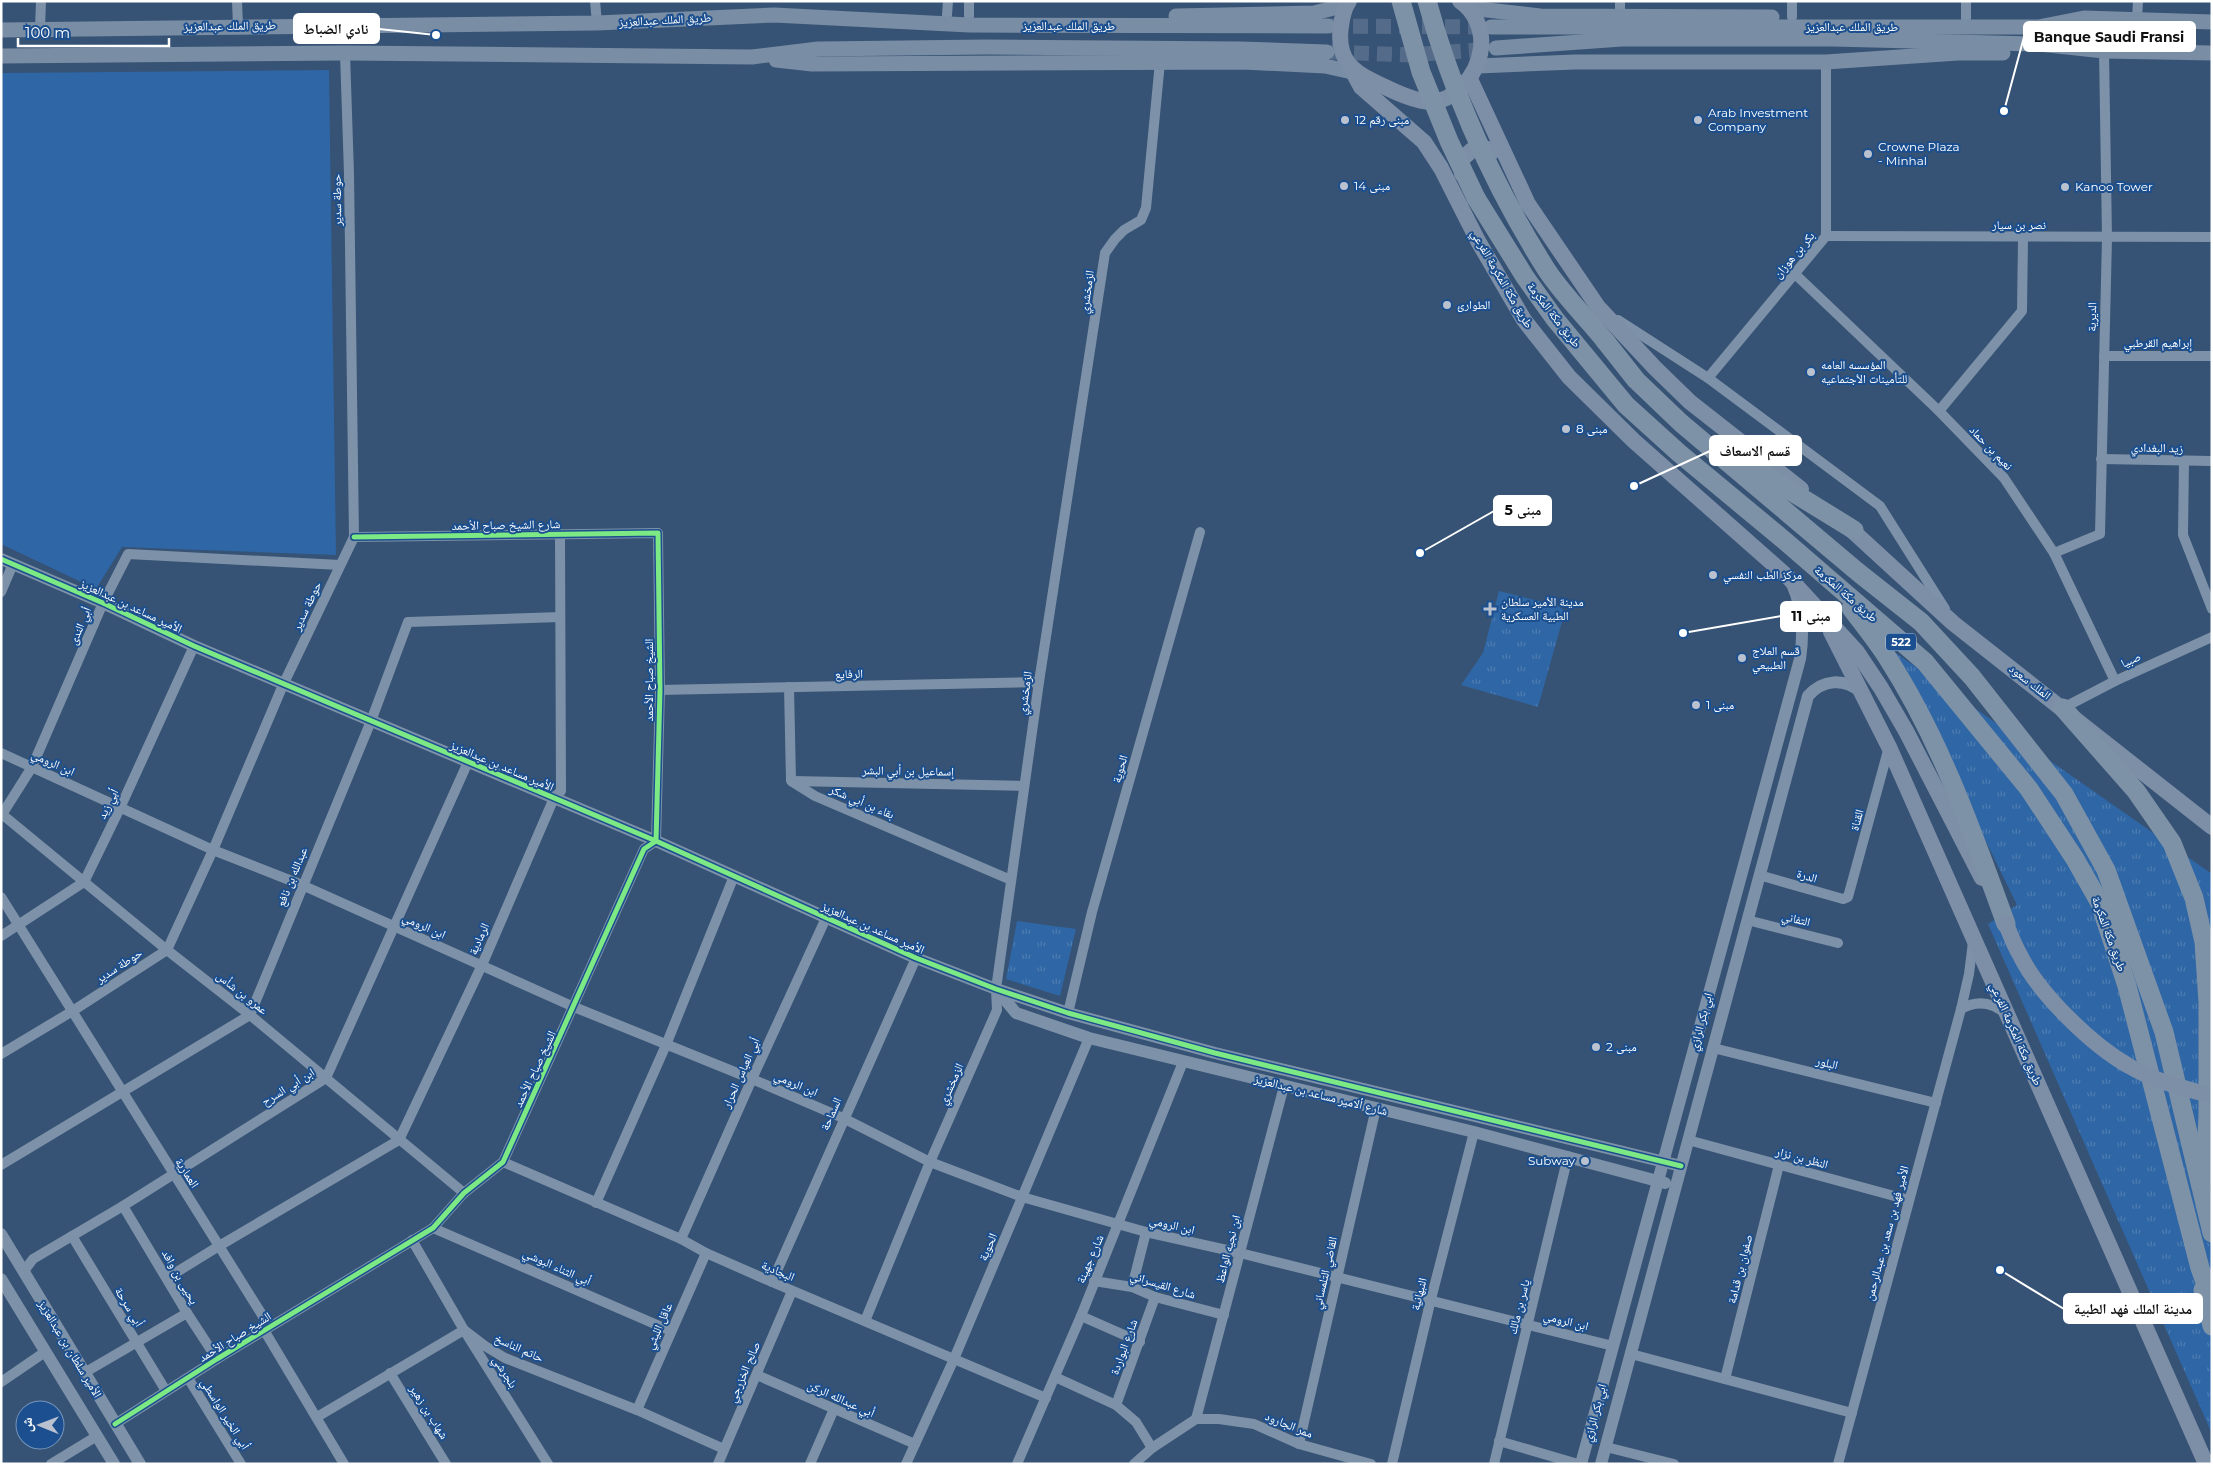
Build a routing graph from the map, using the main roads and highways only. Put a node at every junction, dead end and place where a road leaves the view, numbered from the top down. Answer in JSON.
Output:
{"nodes":[{"id":1,"x":1402,"y":1,"type":"edge"},
{"id":2,"x":1427,"y":1,"type":"edge"},
{"id":3,"x":1348,"y":3,"type":"edge"},
{"id":4,"x":1465,"y":5,"type":"edge"},
{"id":5,"x":948,"y":8,"type":"edge"},
{"id":6,"x":969,"y":8,"type":"edge"},
{"id":7,"x":1620,"y":8,"type":"edge"},
{"id":8,"x":774,"y":15,"type":"junction"},
{"id":9,"x":2084,"y":18,"type":"junction"},
{"id":10,"x":2212,"y":22,"type":"edge"},
{"id":11,"x":1328,"y":26,"type":"tunnel mouth"},
{"id":12,"x":1491,"y":27,"type":"tunnel mouth"},
{"id":13,"x":1,"y":30,"type":"edge"},
{"id":14,"x":1496,"y":48,"type":"tunnel mouth"},
{"id":15,"x":2086,"y":50,"type":"junction"},
{"id":16,"x":1328,"y":52,"type":"tunnel mouth"},
{"id":17,"x":2212,"y":53,"type":"edge"},
{"id":18,"x":1,"y":56,"type":"edge"},
{"id":19,"x":752,"y":57,"type":"junction"},
{"id":20,"x":1354,"y":70,"type":"junction"},
{"id":21,"x":1474,"y":72,"type":"junction"},
{"id":22,"x":1514,"y":173,"type":"junction"},
{"id":23,"x":1478,"y":240,"type":"junction"},
{"id":24,"x":1681,"y":423,"type":"junction"},
{"id":25,"x":1854,"y":530,"type":"junction"},
{"id":26,"x":1831,"y":581,"type":"junction"},
{"id":27,"x":1817,"y":608,"type":"junction"},
{"id":28,"x":2063,"y":708,"type":"junction"},
{"id":29,"x":2212,"y":827,"type":"edge"},
{"id":30,"x":2006,"y":924,"type":"junction"},
{"id":31,"x":2212,"y":1096,"type":"edge"},
{"id":32,"x":2178,"y":1181,"type":"junction"},
{"id":33,"x":2204,"y":1202,"type":"junction"},
{"id":34,"x":2212,"y":1233,"type":"edge"},
{"id":35,"x":2212,"y":1301,"type":"edge"},
{"id":36,"x":2212,"y":1326,"type":"edge"},
{"id":37,"x":2206,"y":1464,"type":"edge"}],
"edges":[{"from":1,"to":26,"type":"highway","name":"طريق مكة المكرمة","number":"522","bridge":true},
{"from":2,"to":24,"type":"highway","name":"طريق مكة المكرمة","bridge":true},
{"from":3,"to":6,"type":"main road"},
{"from":3,"to":20,"type":"main road","name":"طريق مكة المكرمة الفرعي"},
{"from":4,"to":7,"type":"main road"},
{"from":4,"to":21,"type":"main road"},
{"from":5,"to":6,"type":"main road"},
{"from":5,"to":8,"type":"main road"},
{"from":7,"to":9,"type":"main road"},
{"from":8,"to":11,"type":"main road","name":"طريق الملك عبدالعزيز"},
{"from":8,"to":13,"type":"main road","name":"طريق الملك عبدالعزيز"},
{"from":9,"to":10,"type":"main road","name":"طريق الملك عبدالعزيز"},
{"from":9,"to":12,"type":"main road","name":"طريق الملك عبدالعزيز"},
{"from":14,"to":15,"type":"main road","name":"طريق الملك عبدالعزيز"},
{"from":15,"to":17,"type":"main road","name":"طريق الملك عبدالعزيز"},
{"from":15,"to":21,"type":"main road"},
{"from":16,"to":19,"type":"main road","name":"طريق الملك عبدالعزيز"},
{"from":18,"to":19,"type":"main road","name":"طريق الملك عبدالعزيز"},
{"from":19,"to":20,"type":"main road"},
{"from":20,"to":21,"type":"main road"},
{"from":20,"to":23,"type":"main road","name":"طريق مكة المكرمة الفرعي"},
{"from":21,"to":22,"type":"main road"},
{"from":22,"to":23,"type":"main road"},
{"from":22,"to":25,"type":"main road"},
{"from":23,"to":27,"type":"main road","name":"طريق مكة المكرمة الفرعي"},
{"from":24,"to":25,"type":"highway"},
{"from":24,"to":33,"type":"highway","name":"طريق مكة المكرمة","number":"522"},
{"from":25,"to":28,"type":"main road","name":"الملك سعود"},
{"from":26,"to":30,"type":"highway"},
{"from":26,"to":32,"type":"highway","name":"طريق مكة المكرمة","number":"522"},
{"from":27,"to":30,"type":"main road"},
{"from":27,"to":37,"type":"main road","name":"طريق مكة المكرمة الفرعي"},
{"from":28,"to":29,"type":"main road","name":"الملك سعود"},
{"from":28,"to":33,"type":"highway"},
{"from":30,"to":31,"type":"main road","bridge":true},
{"from":32,"to":35,"type":"highway","name":"طريق مكة المكرمة","number":"522"},
{"from":32,"to":36,"type":"highway"},
{"from":33,"to":34,"type":"highway","name":"طريق مكة المكرمة","number":"522"}]}
